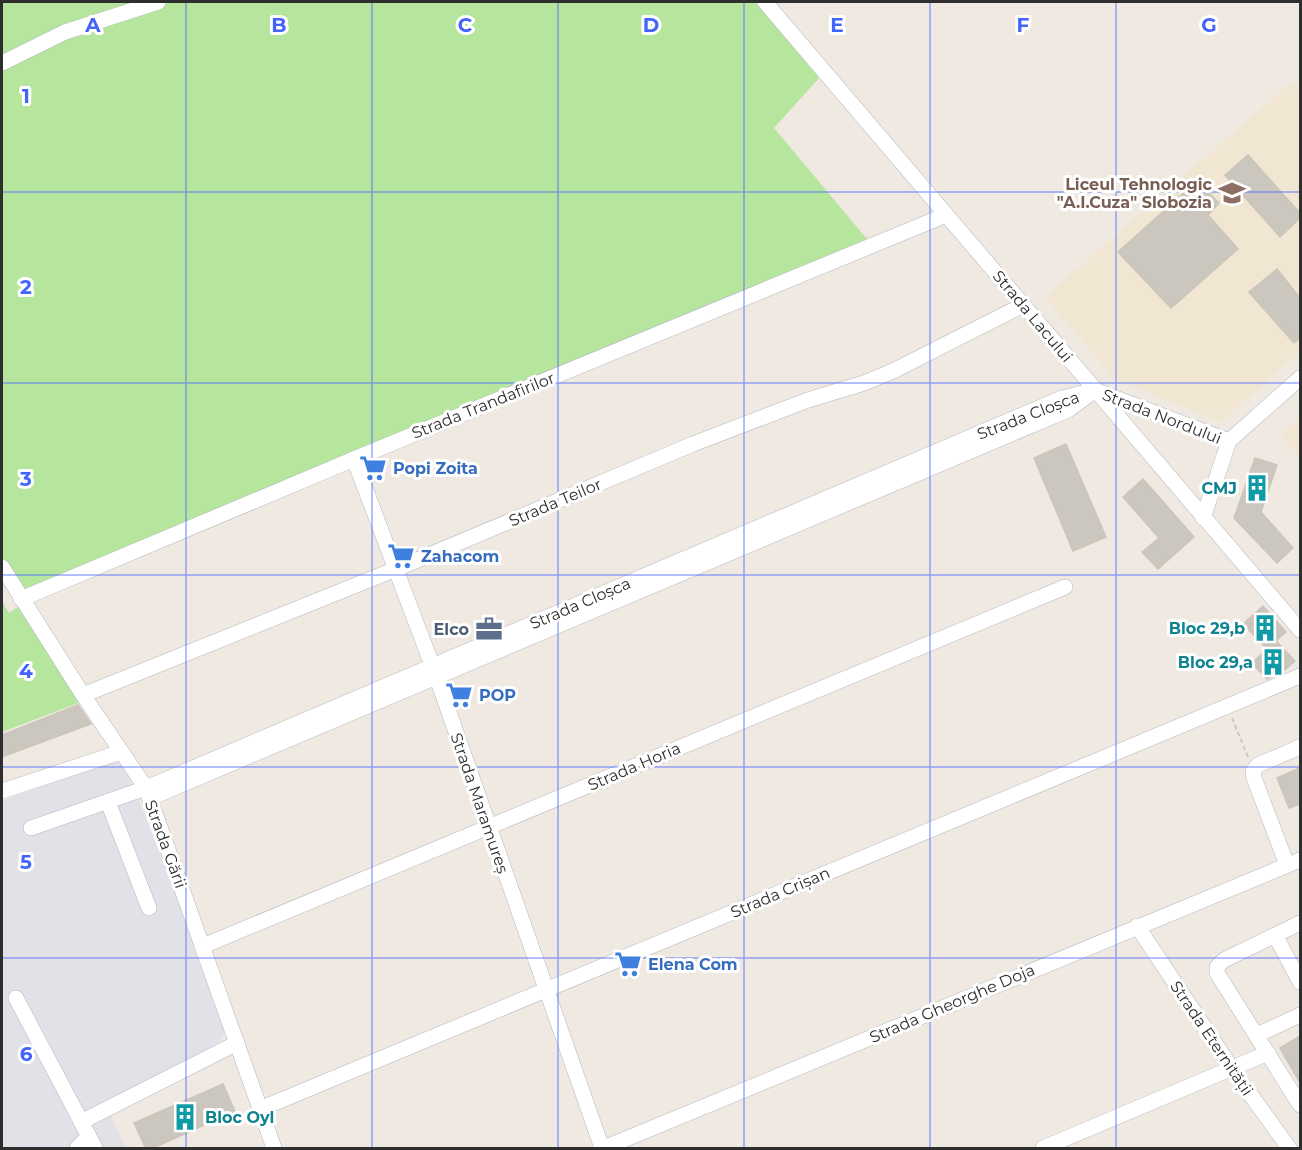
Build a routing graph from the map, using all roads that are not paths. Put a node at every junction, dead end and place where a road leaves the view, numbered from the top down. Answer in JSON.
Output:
{"nodes":[{"id":1,"x":158,"y":2,"type":"edge"},
{"id":2,"x":765,"y":2,"type":"edge"},
{"id":3,"x":2,"y":63,"type":"edge"},
{"id":4,"x":946,"y":215,"type":"junction"},
{"id":5,"x":1023,"y":305,"type":"junction"},
{"id":6,"x":1300,"y":378,"type":"edge"},
{"id":7,"x":1095,"y":390,"type":"junction"},
{"id":8,"x":1229,"y":441,"type":"junction"},
{"id":9,"x":354,"y":459,"type":"junction"},
{"id":10,"x":1203,"y":518,"type":"junction"},
{"id":11,"x":2,"y":567,"type":"edge"},
{"id":12,"x":396,"y":569,"type":"junction"},
{"id":13,"x":1065,"y":587,"type":"dead end"},
{"id":14,"x":21,"y":599,"type":"junction"},
{"id":15,"x":1300,"y":630,"type":"edge"},
{"id":16,"x":434,"y":672,"type":"junction"},
{"id":17,"x":1300,"y":676,"type":"edge"},
{"id":18,"x":83,"y":695,"type":"junction"},
{"id":19,"x":1300,"y":747,"type":"edge"},
{"id":20,"x":121,"y":752,"type":"junction"},
{"id":21,"x":2,"y":791,"type":"edge"},
{"id":22,"x":148,"y":793,"type":"junction"},
{"id":23,"x":108,"y":802,"type":"junction"},
{"id":24,"x":488,"y":827,"type":"junction"},
{"id":25,"x":31,"y":828,"type":"dead end"},
{"id":26,"x":1294,"y":862,"type":"edge"},
{"id":27,"x":149,"y":908,"type":"dead end"},
{"id":28,"x":1300,"y":922,"type":"edge"},
{"id":29,"x":1137,"y":926,"type":"junction"},
{"id":30,"x":1275,"y":935,"type":"junction"},
{"id":31,"x":203,"y":946,"type":"junction"},
{"id":32,"x":1300,"y":982,"type":"edge"},
{"id":33,"x":546,"y":989,"type":"junction"},
{"id":34,"x":16,"y":998,"type":"dead end"},
{"id":35,"x":1300,"y":1015,"type":"edge"},
{"id":36,"x":1257,"y":1035,"type":"junction"},
{"id":37,"x":237,"y":1044,"type":"junction"},
{"id":38,"x":1268,"y":1053,"type":"junction"},
{"id":39,"x":1232,"y":1069,"type":"junction"},
{"id":40,"x":1300,"y":1105,"type":"edge"},
{"id":41,"x":260,"y":1109,"type":"junction"},
{"id":42,"x":81,"y":1122,"type":"junction"},
{"id":43,"x":1300,"y":1141,"type":"edge"},
{"id":44,"x":92,"y":1142,"type":"edge"},
{"id":45,"x":1289,"y":1148,"type":"edge"},
{"id":46,"x":77,"y":1149,"type":"edge"},
{"id":47,"x":274,"y":1149,"type":"edge"},
{"id":48,"x":603,"y":1149,"type":"edge"},
{"id":49,"x":1043,"y":1149,"type":"edge"}],
"edges":[{"from":1,"to":3,"type":"street"},
{"from":2,"to":4,"type":"street","name":"Strada Lacului"},
{"from":4,"to":5,"type":"street","name":"Strada Lacului"},
{"from":4,"to":9,"type":"street","name":"Strada Trandafirilor"},
{"from":5,"to":7,"type":"street","name":"Strada Lacului"},
{"from":5,"to":12,"type":"street","name":"Strada Teilor"},
{"from":6,"to":8,"type":"street"},
{"from":7,"to":8,"type":"street","name":"Strada Nordului"},
{"from":7,"to":10,"type":"street","name":"Strada Lacului"},
{"from":7,"to":16,"type":"street","name":"Strada Cloșca"},
{"from":8,"to":10,"type":"street"},
{"from":9,"to":12,"type":"street","name":"Strada Maramureș"},
{"from":9,"to":14,"type":"street","name":"Strada Trandafirilor"},
{"from":10,"to":15,"type":"street","name":"Strada Lacului"},
{"from":11,"to":14,"type":"street","name":"Strada Gării"},
{"from":12,"to":16,"type":"street","name":"Strada Maramureș"},
{"from":12,"to":18,"type":"street","name":"Strada Teilor"},
{"from":13,"to":24,"type":"street","name":"Strada Horia"},
{"from":14,"to":18,"type":"street","name":"Strada Gării"},
{"from":16,"to":22,"type":"street","name":"Strada Cloșca"},
{"from":16,"to":24,"type":"street","name":"Strada Maramureș"},
{"from":17,"to":33,"type":"street","name":"Strada Crișan"},
{"from":18,"to":20,"type":"street","name":"Strada Gării"},
{"from":19,"to":26,"type":"street"},
{"from":20,"to":21,"type":"street"},
{"from":20,"to":22,"type":"street","name":"Strada Gării"},
{"from":22,"to":23,"type":"street","name":"Strada Cloșca"},
{"from":22,"to":31,"type":"street","name":"Strada Gării"},
{"from":23,"to":25,"type":"street","name":"Strada Cloșca"},
{"from":23,"to":27,"type":"street"},
{"from":24,"to":31,"type":"street","name":"Strada Horia"},
{"from":24,"to":33,"type":"street","name":"Strada Maramureș"},
{"from":26,"to":29,"type":"street","name":"Strada Gheorghe Doja"},
{"from":28,"to":30,"type":"street"},
{"from":29,"to":39,"type":"street","name":"Strada Eternității"},
{"from":29,"to":48,"type":"street","name":"Strada Gheorghe Doja"},
{"from":30,"to":32,"type":"street"},
{"from":30,"to":36,"type":"street"},
{"from":31,"to":37,"type":"street","name":"Strada Gării"},
{"from":33,"to":41,"type":"street","name":"Strada Crișan"},
{"from":33,"to":48,"type":"street","name":"Strada Maramureș"},
{"from":34,"to":42,"type":"street"},
{"from":35,"to":36,"type":"street"},
{"from":36,"to":38,"type":"street"},
{"from":37,"to":41,"type":"street","name":"Strada Gării"},
{"from":37,"to":42,"type":"street"},
{"from":38,"to":39,"type":"street"},
{"from":38,"to":40,"type":"street"},
{"from":39,"to":45,"type":"street","name":"Strada Eternității"},
{"from":39,"to":49,"type":"street"},
{"from":41,"to":47,"type":"street","name":"Strada Gării"},
{"from":42,"to":44,"type":"street"},
{"from":43,"to":45,"type":"street"},
{"from":44,"to":46,"type":"street"}]}
